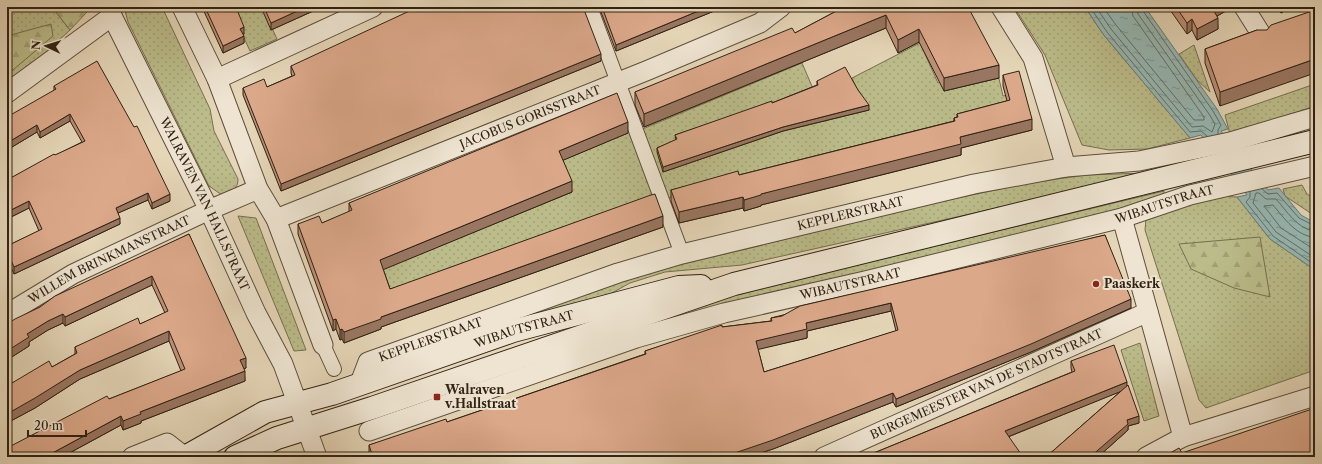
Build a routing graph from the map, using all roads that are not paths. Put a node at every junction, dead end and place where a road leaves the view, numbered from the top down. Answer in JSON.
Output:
{"nodes":[{"id":1,"x":182,"y":7,"type":"edge"},
{"id":2,"x":373,"y":7,"type":"edge"},
{"id":3,"x":590,"y":7,"type":"edge"},
{"id":4,"x":781,"y":7,"type":"edge"},
{"id":5,"x":1001,"y":7,"type":"edge"},
{"id":6,"x":1244,"y":7,"type":"edge"},
{"id":7,"x":111,"y":12,"type":"edge"},
{"id":8,"x":1261,"y":34,"type":"edge"},
{"id":9,"x":217,"y":79,"type":"junction"},
{"id":10,"x":617,"y":82,"type":"junction"},
{"id":11,"x":7,"y":93,"type":"edge"},
{"id":12,"x":1315,"y":117,"type":"edge"},
{"id":13,"x":1315,"y":141,"type":"edge"},
{"id":14,"x":1315,"y":166,"type":"edge"},
{"id":15,"x":1066,"y":167,"type":"junction"},
{"id":16,"x":258,"y":190,"type":"junction"},
{"id":17,"x":209,"y":210,"type":"junction"},
{"id":18,"x":1122,"y":218,"type":"junction"},
{"id":19,"x":276,"y":219,"type":"junction"},
{"id":20,"x":682,"y":254,"type":"junction"},
{"id":21,"x":734,"y":284,"type":"junction"},
{"id":22,"x":1148,"y":312,"type":"junction"},
{"id":23,"x":7,"y":314,"type":"edge"},
{"id":24,"x":514,"y":321,"type":"junction"},
{"id":25,"x":323,"y":345,"type":"joint"},
{"id":26,"x":334,"y":369,"type":"dead end"},
{"id":27,"x":1315,"y":396,"type":"edge"},
{"id":28,"x":298,"y":403,"type":"junction"},
{"id":29,"x":372,"y":408,"type":"junction"},
{"id":30,"x":391,"y":423,"type":"junction"},
{"id":31,"x":307,"y":428,"type":"junction"},
{"id":32,"x":370,"y":431,"type":"dead end"},
{"id":33,"x":1183,"y":437,"type":"junction"},
{"id":34,"x":132,"y":457,"type":"edge"},
{"id":35,"x":185,"y":457,"type":"edge"},
{"id":36,"x":236,"y":457,"type":"edge"},
{"id":37,"x":317,"y":457,"type":"edge"},
{"id":38,"x":824,"y":457,"type":"edge"},
{"id":39,"x":1146,"y":457,"type":"edge"}],
"edges":[{"from":1,"to":9,"type":"street"},
{"from":2,"to":9,"type":"street"},
{"from":3,"to":10,"type":"street"},
{"from":4,"to":10,"type":"street","name":"JACOBUS GORISSTRAAT"},
{"from":5,"to":15,"type":"street"},
{"from":6,"to":8,"type":"street"},
{"from":7,"to":11,"type":"street"},
{"from":7,"to":17,"type":"street","name":"WALRAVEN VAN HALLSTRAAT"},
{"from":9,"to":16,"type":"street"},
{"from":10,"to":19,"type":"street","name":"JACOBUS GORISSTRAAT"},
{"from":10,"to":20,"type":"street"},
{"from":12,"to":15,"type":"street","name":"KEPPLERSTRAAT"},
{"from":13,"to":21,"type":"main road","name":"WIBAUTSTRAAT"},
{"from":14,"to":18,"type":"street","name":"WIBAUTSTRAAT"},
{"from":15,"to":20,"type":"street","name":"KEPPLERSTRAAT"},
{"from":16,"to":17,"type":"street","name":"WILLEM BRINKMANSTRAAT"},
{"from":16,"to":19,"type":"street"},
{"from":17,"to":23,"type":"street","name":"WILLEM BRINKMANSTRAAT"},
{"from":17,"to":28,"type":"street","name":"WALRAVEN VAN HALLSTRAAT"},
{"from":18,"to":22,"type":"street"},
{"from":18,"to":30,"type":"street","name":"WIBAUTSTRAAT"},
{"from":19,"to":25,"type":"street"},
{"from":20,"to":24,"type":"street","name":"KEPPLERSTRAAT"},
{"from":21,"to":24,"type":"main road","name":"WIBAUTSTRAAT"},
{"from":21,"to":29,"type":"main road","name":"WIBAUTSTRAAT"},
{"from":22,"to":33,"type":"street"},
{"from":22,"to":38,"type":"street","name":"BURGEMEESTER VAN DE STADTSTRAAT"},
{"from":24,"to":28,"type":"main road","name":"WIBAUTSTRAAT"},
{"from":25,"to":26,"type":"street"},
{"from":27,"to":33,"type":"street"},
{"from":28,"to":31,"type":"street","name":"WALRAVEN VAN HALLSTRAAT"},
{"from":28,"to":35,"type":"main road"},
{"from":29,"to":30,"type":"street"},
{"from":29,"to":31,"type":"main road","name":"WIBAUTSTRAAT"},
{"from":30,"to":32,"type":"street","name":"WIBAUTSTRAAT"},
{"from":31,"to":36,"type":"main road"},
{"from":31,"to":37,"type":"street","name":"WALRAVEN VAN HALLSTRAAT"},
{"from":33,"to":39,"type":"street"},
{"from":34,"to":35,"type":"street"}]}
